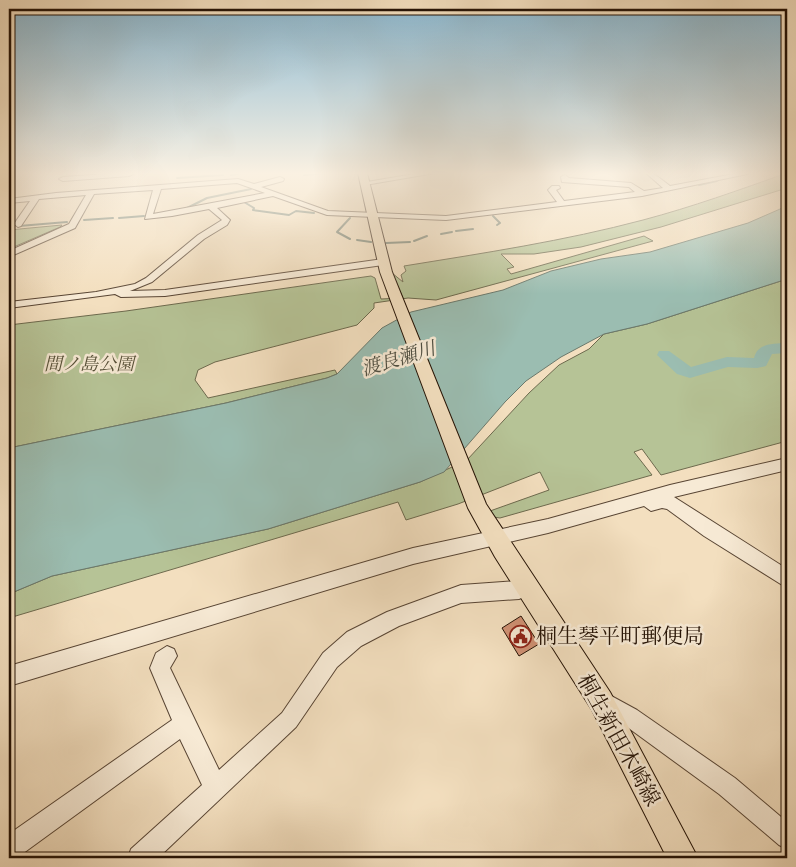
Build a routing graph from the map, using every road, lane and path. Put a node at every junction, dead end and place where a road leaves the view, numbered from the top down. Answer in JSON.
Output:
{"nodes":[{"id":1,"x":25,"y":213,"type":"edge"},
{"id":2,"x":79,"y":213,"type":"edge"},
{"id":3,"x":149,"y":213,"type":"edge"},
{"id":4,"x":170,"y":213,"type":"edge"},
{"id":5,"x":220,"y":213,"type":"edge"},
{"id":6,"x":346,"y":213,"type":"edge"},
{"id":7,"x":498,"y":213,"type":"edge"},
{"id":8,"x":371,"y":216,"type":"junction"},
{"id":9,"x":9,"y":221,"type":"edge"},
{"id":10,"x":9,"y":254,"type":"edge"},
{"id":11,"x":383,"y":262,"type":"junction"},
{"id":12,"x":118,"y":291,"type":"junction"},
{"id":13,"x":9,"y":305,"type":"edge"},
{"id":14,"x":787,"y":464,"type":"edge"},
{"id":15,"x":624,"y":504,"type":"junction"},
{"id":16,"x":489,"y":527,"type":"junction"},
{"id":17,"x":787,"y":579,"type":"edge"},
{"id":18,"x":527,"y":587,"type":"junction"},
{"id":19,"x":168,"y":656,"type":"dead end"},
{"id":20,"x":11,"y":677,"type":"edge"},
{"id":21,"x":601,"y":701,"type":"junction"},
{"id":22,"x":184,"y":724,"type":"junction"},
{"id":23,"x":216,"y":788,"type":"junction"},
{"id":24,"x":787,"y":837,"type":"edge"},
{"id":25,"x":9,"y":848,"type":"edge"},
{"id":26,"x":140,"y":858,"type":"edge"},
{"id":27,"x":683,"y":858,"type":"edge"}],
"edges":[{"from":1,"to":9,"type":"street"},
{"from":2,"to":10,"type":"street"},
{"from":3,"to":4,"type":"street"},
{"from":5,"to":12,"type":"street"},
{"from":6,"to":8,"type":"street"},
{"from":7,"to":8,"type":"street"},
{"from":8,"to":11,"type":"main road","name":"桐生新田木崎線"},
{"from":11,"to":12,"type":"street"},
{"from":11,"to":16,"type":"main road","name":"桐生新田木崎線"},
{"from":12,"to":13,"type":"street"},
{"from":14,"to":15,"type":"street"},
{"from":15,"to":16,"type":"street"},
{"from":15,"to":17,"type":"street"},
{"from":16,"to":18,"type":"main road","name":"桐生新田木崎線"},
{"from":16,"to":20,"type":"street"},
{"from":18,"to":21,"type":"main road","name":"桐生新田木崎線"},
{"from":18,"to":23,"type":"street"},
{"from":19,"to":22,"type":"street"},
{"from":21,"to":24,"type":"street"},
{"from":21,"to":27,"type":"main road","name":"桐生新田木崎線"},
{"from":22,"to":23,"type":"street"},
{"from":22,"to":25,"type":"street"},
{"from":23,"to":26,"type":"street"}]}
